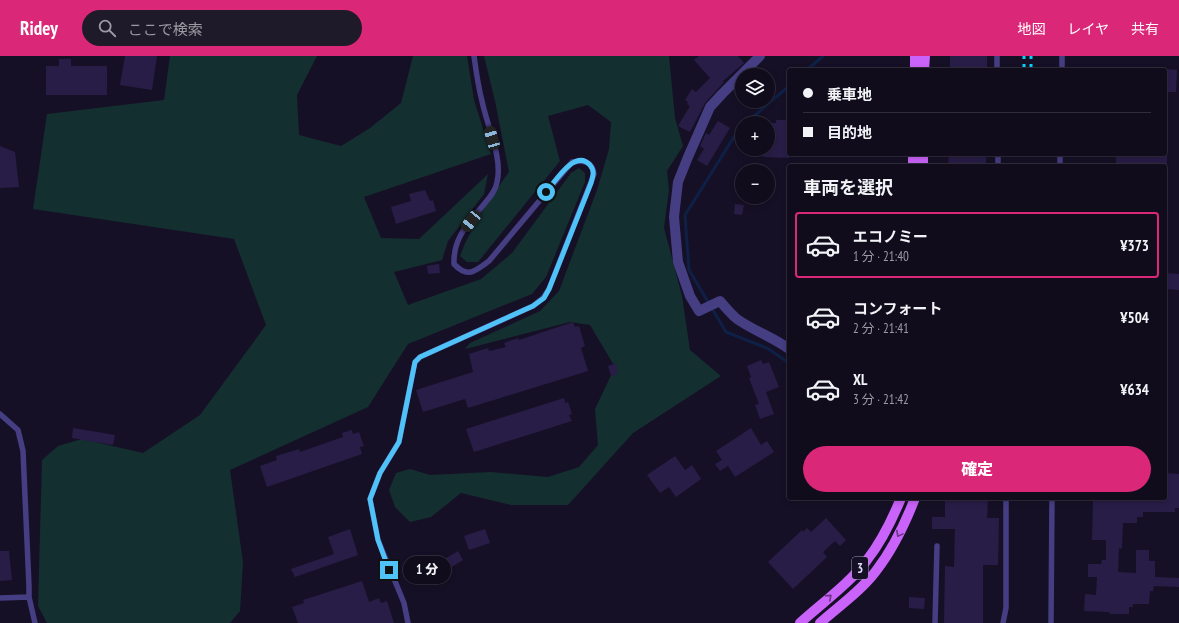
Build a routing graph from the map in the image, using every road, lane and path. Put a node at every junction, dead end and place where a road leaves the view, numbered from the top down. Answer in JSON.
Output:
{"nodes":[{"id":1,"x":474,"y":56,"type":"edge"},
{"id":2,"x":760,"y":56,"type":"edge"},
{"id":3,"x":915,"y":56,"type":"edge"},
{"id":4,"x":925,"y":56,"type":"edge"},
{"id":5,"x":997,"y":56,"type":"edge"},
{"id":6,"x":1062,"y":56,"type":"edge"},
{"id":7,"x":914,"y":68,"type":"edge"},
{"id":8,"x":924,"y":68,"type":"edge"},
{"id":9,"x":997,"y":68,"type":"edge"},
{"id":10,"x":1062,"y":68,"type":"edge"},
{"id":11,"x":787,"y":348,"type":"edge"},
{"id":12,"x":0,"y":414,"type":"edge"},
{"id":13,"x":900,"y":500,"type":"edge"},
{"id":14,"x":914,"y":500,"type":"edge"},
{"id":15,"x":1006,"y":500,"type":"edge"},
{"id":16,"x":1052,"y":500,"type":"edge"},
{"id":17,"x":937,"y":546,"type":"dead end"},
{"id":18,"x":29,"y":597,"type":"junction"},
{"id":19,"x":0,"y":598,"type":"edge"},
{"id":20,"x":35,"y":623,"type":"edge"},
{"id":21,"x":408,"y":623,"type":"edge"},
{"id":22,"x":800,"y":623,"type":"edge"},
{"id":23,"x":820,"y":623,"type":"edge"},
{"id":24,"x":935,"y":623,"type":"edge"},
{"id":25,"x":1003,"y":623,"type":"edge"},
{"id":26,"x":1051,"y":623,"type":"edge"}],
"edges":[{"from":1,"to":21,"type":"lane"},
{"from":2,"to":11,"type":"street"},
{"from":3,"to":7,"type":"main road"},
{"from":4,"to":8,"type":"main road"},
{"from":5,"to":9,"type":"lane"},
{"from":6,"to":10,"type":"lane"},
{"from":12,"to":18,"type":"lane"},
{"from":22,"to":13,"type":"main road","number":"3","one_way":true},
{"from":14,"to":23,"type":"main road","number":"3","one_way":true},
{"from":15,"to":25,"type":"lane"},
{"from":16,"to":26,"type":"lane"},
{"from":17,"to":24,"type":"lane"},
{"from":18,"to":19,"type":"lane"},
{"from":18,"to":20,"type":"lane"}]}
